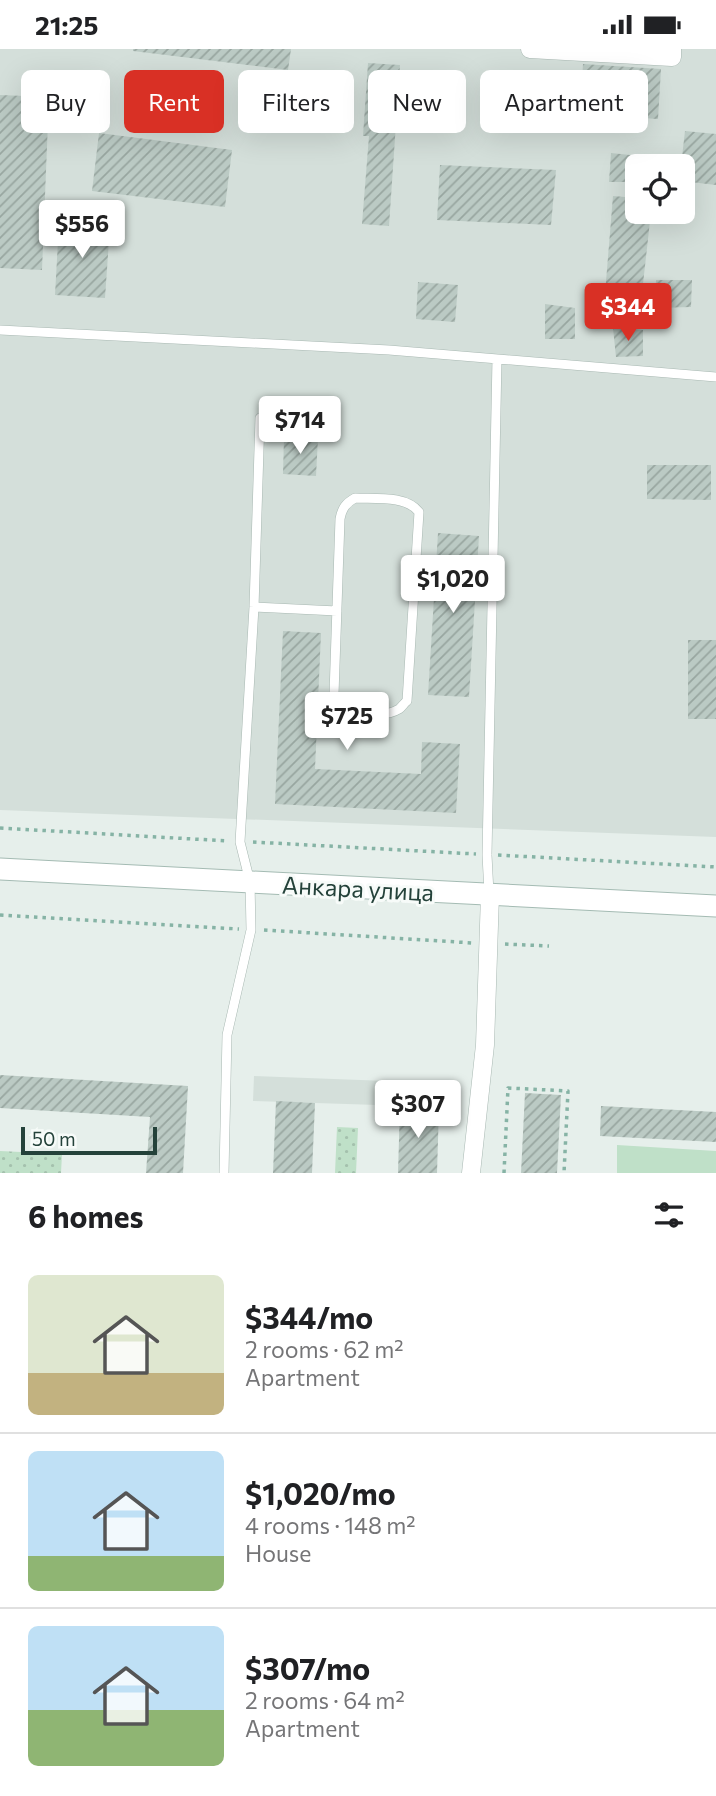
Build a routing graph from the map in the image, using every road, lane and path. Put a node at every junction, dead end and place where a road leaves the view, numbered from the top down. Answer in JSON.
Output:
{"nodes":[{"id":1,"x":530,"y":49,"type":"edge"},
{"id":2,"x":672,"y":49,"type":"edge"},
{"id":3,"x":0,"y":330,"type":"edge"},
{"id":4,"x":497,"y":359,"type":"junction"},
{"id":5,"x":716,"y":377,"type":"edge"},
{"id":6,"x":260,"y":418,"type":"dead end"},
{"id":7,"x":254,"y":607,"type":"junction"},
{"id":8,"x":337,"y":611,"type":"junction"},
{"id":9,"x":0,"y":828,"type":"edge"},
{"id":10,"x":240,"y":842,"type":"junction"},
{"id":11,"x":487,"y":855,"type":"junction"},
{"id":12,"x":716,"y":867,"type":"edge"},
{"id":13,"x":0,"y":869,"type":"edge"},
{"id":14,"x":250,"y":882,"type":"junction"},
{"id":15,"x":490,"y":895,"type":"junction"},
{"id":16,"x":716,"y":907,"type":"edge"},
{"id":17,"x":0,"y":915,"type":"edge"},
{"id":18,"x":251,"y":930,"type":"junction"},
{"id":19,"x":488,"y":944,"type":"junction"},
{"id":20,"x":549,"y":946,"type":"dead end"},
{"id":21,"x":224,"y":1173,"type":"edge"},
{"id":22,"x":471,"y":1173,"type":"edge"},
{"id":23,"x":504,"y":1173,"type":"edge"},
{"id":24,"x":564,"y":1173,"type":"edge"}],
"edges":[{"from":1,"to":2,"type":"street"},
{"from":3,"to":4,"type":"lane"},
{"from":4,"to":5,"type":"lane"},
{"from":4,"to":11,"type":"lane"},
{"from":6,"to":7,"type":"lane"},
{"from":7,"to":8,"type":"lane"},
{"from":7,"to":10,"type":"lane"},
{"from":8,"to":8,"type":"lane"},
{"from":9,"to":10,"type":"path"},
{"from":10,"to":11,"type":"path"},
{"from":10,"to":14,"type":"lane"},
{"from":11,"to":12,"type":"path"},
{"from":11,"to":15,"type":"lane"},
{"from":13,"to":14,"type":"main road","name":"Анкара улица"},
{"from":14,"to":15,"type":"main road","name":"Анкара улица"},
{"from":14,"to":18,"type":"lane"},
{"from":15,"to":16,"type":"main road","name":"Анкара улица"},
{"from":15,"to":19,"type":"street"},
{"from":17,"to":18,"type":"path"},
{"from":18,"to":19,"type":"path"},
{"from":18,"to":21,"type":"lane"},
{"from":19,"to":20,"type":"path"},
{"from":19,"to":22,"type":"street"},
{"from":23,"to":24,"type":"path"}]}
